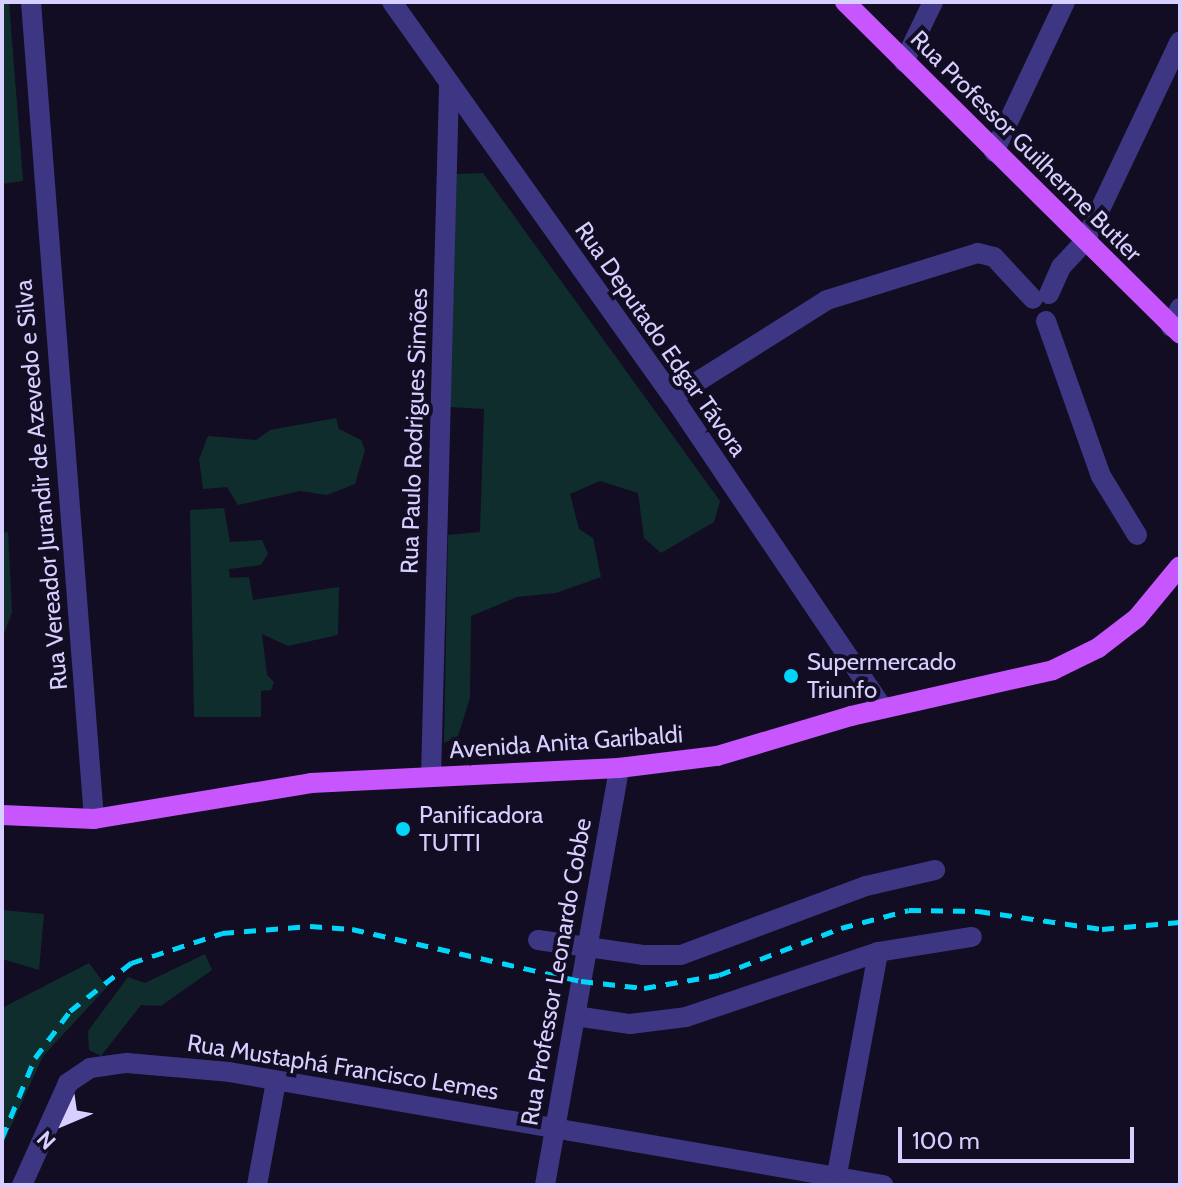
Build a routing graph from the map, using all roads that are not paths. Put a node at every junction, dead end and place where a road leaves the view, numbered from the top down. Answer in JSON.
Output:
{"nodes":[{"id":1,"x":31,"y":2,"type":"edge"},
{"id":2,"x":392,"y":2,"type":"edge"},
{"id":3,"x":845,"y":2,"type":"edge"},
{"id":4,"x":933,"y":2,"type":"edge"},
{"id":5,"x":1065,"y":2,"type":"edge"},
{"id":6,"x":1180,"y":41,"type":"edge"},
{"id":7,"x":904,"y":62,"type":"junction"},
{"id":8,"x":449,"y":87,"type":"junction"},
{"id":9,"x":994,"y":152,"type":"junction"},
{"id":10,"x":1085,"y":241,"type":"junction"},
{"id":11,"x":1041,"y":296,"type":"junction"},
{"id":12,"x":1180,"y":308,"type":"edge"},
{"id":13,"x":1177,"y":334,"type":"edge"},
{"id":14,"x":673,"y":397,"type":"junction"},
{"id":15,"x":1137,"y":535,"type":"dead end"},
{"id":16,"x":1180,"y":566,"type":"edge"},
{"id":17,"x":883,"y":708,"type":"junction"},
{"id":18,"x":619,"y":768,"type":"junction"},
{"id":19,"x":431,"y":776,"type":"junction"},
{"id":20,"x":2,"y":815,"type":"edge"},
{"id":21,"x":94,"y":819,"type":"junction"},
{"id":22,"x":935,"y":870,"type":"dead end"},
{"id":23,"x":972,"y":937,"type":"dead end"},
{"id":24,"x":538,"y":940,"type":"dead end"},
{"id":25,"x":588,"y":947,"type":"junction"},
{"id":26,"x":878,"y":952,"type":"junction"},
{"id":27,"x":575,"y":1016,"type":"junction"},
{"id":28,"x":276,"y":1081,"type":"junction"},
{"id":29,"x":555,"y":1129,"type":"junction"},
{"id":30,"x":836,"y":1181,"type":"edge"},
{"id":31,"x":22,"y":1185,"type":"edge"},
{"id":32,"x":257,"y":1185,"type":"edge"},
{"id":33,"x":545,"y":1185,"type":"edge"},
{"id":34,"x":883,"y":1185,"type":"edge"}],
"edges":[{"from":1,"to":21,"type":"street","name":"Rua Vereador Jurandir de Azevedo e Silva"},
{"from":2,"to":8,"type":"street","name":"Rua Deputado Edgar Távora"},
{"from":3,"to":7,"type":"main road","name":"Rua Professor Guilherme Butler"},
{"from":4,"to":7,"type":"street"},
{"from":5,"to":9,"type":"street"},
{"from":6,"to":10,"type":"street"},
{"from":7,"to":9,"type":"main road","name":"Rua Professor Guilherme Butler"},
{"from":8,"to":14,"type":"street","name":"Rua Deputado Edgar Távora"},
{"from":8,"to":19,"type":"street","name":"Rua Paulo Rodrigues Simões"},
{"from":9,"to":10,"type":"main road","name":"Rua Professor Guilherme Butler"},
{"from":10,"to":11,"type":"street"},
{"from":10,"to":13,"type":"main road","name":"Rua Professor Guilherme Butler"},
{"from":11,"to":14,"type":"street"},
{"from":11,"to":15,"type":"street"},
{"from":12,"to":13,"type":"street"},
{"from":14,"to":17,"type":"street","name":"Rua Deputado Edgar Távora"},
{"from":16,"to":17,"type":"main road","name":"Avenida Anita Garibaldi"},
{"from":17,"to":18,"type":"main road","name":"Avenida Anita Garibaldi"},
{"from":18,"to":19,"type":"main road","name":"Avenida Anita Garibaldi"},
{"from":18,"to":25,"type":"street","name":"Rua Professor Leonardo Cobbe"},
{"from":19,"to":21,"type":"main road","name":"Avenida Anita Garibaldi"},
{"from":20,"to":21,"type":"main road","name":"Avenida Anita Garibaldi"},
{"from":22,"to":25,"type":"street"},
{"from":23,"to":26,"type":"street"},
{"from":24,"to":25,"type":"street"},
{"from":25,"to":27,"type":"street","name":"Rua Professor Leonardo Cobbe"},
{"from":26,"to":27,"type":"street"},
{"from":26,"to":30,"type":"street"},
{"from":27,"to":29,"type":"street","name":"Rua Professor Leonardo Cobbe"},
{"from":28,"to":29,"type":"street","name":"Rua Mustaphá Francisco Lemes"},
{"from":28,"to":31,"type":"street","name":"Rua Mustaphá Francisco Lemes"},
{"from":28,"to":32,"type":"street"},
{"from":29,"to":30,"type":"street","name":"Rua Mustaphá Francisco Lemes"},
{"from":29,"to":33,"type":"street","name":"Rua Professor Leonardo Cobbe"},
{"from":30,"to":34,"type":"street","name":"Rua Mustaphá Francisco Lemes"}]}
